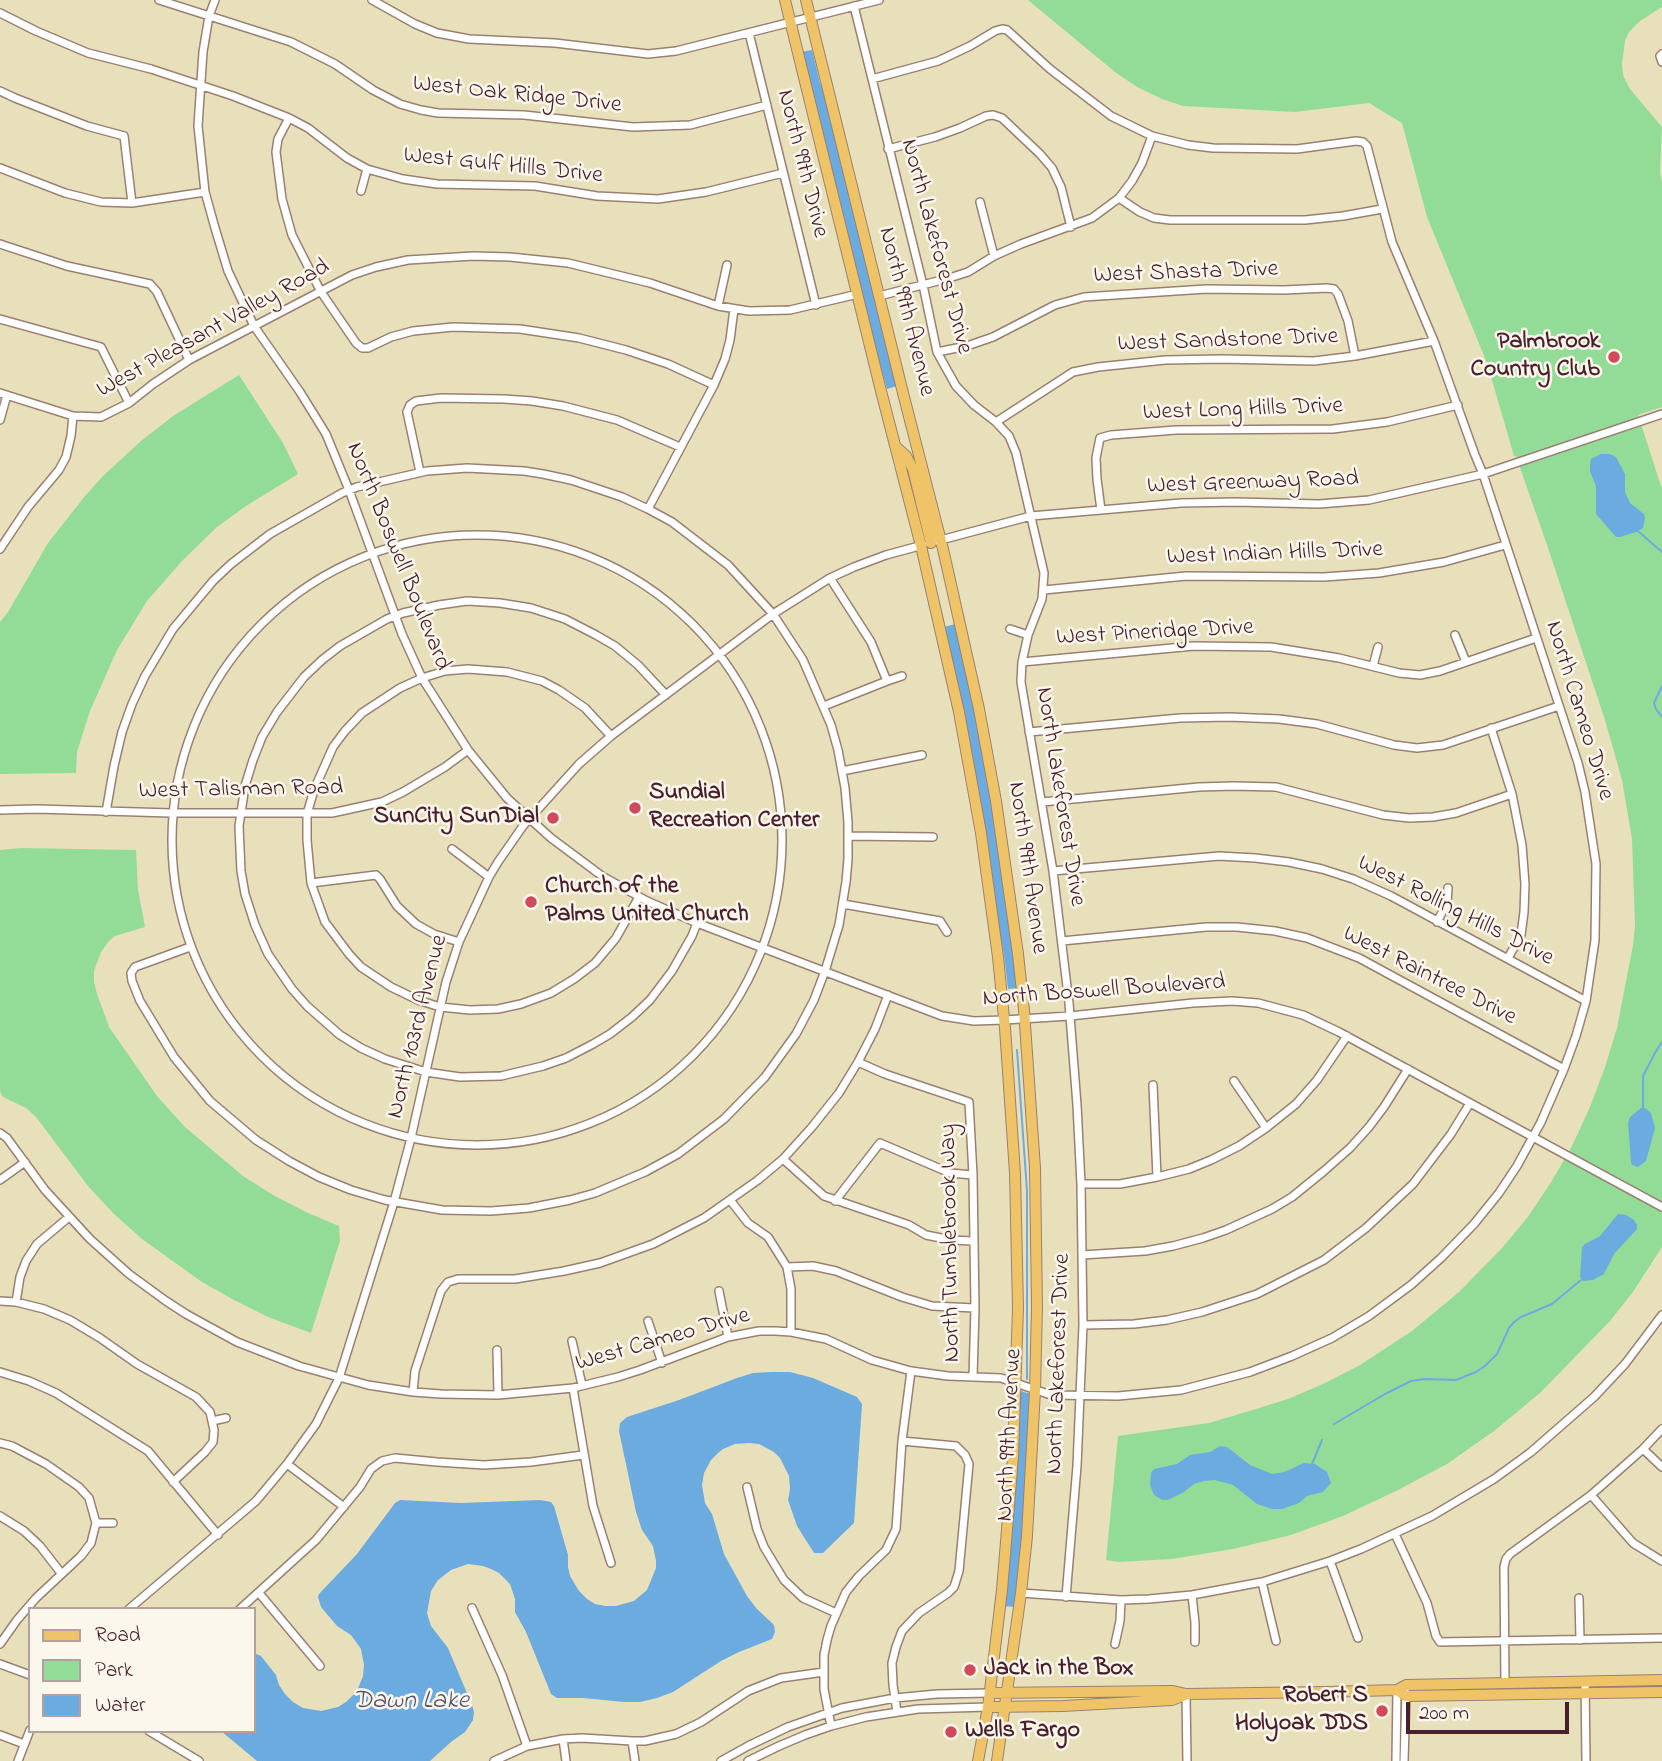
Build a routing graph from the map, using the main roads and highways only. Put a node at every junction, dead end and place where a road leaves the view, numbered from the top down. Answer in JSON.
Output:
{"nodes":[{"id":1,"x":785,"y":0,"type":"edge"},
{"id":2,"x":806,"y":0,"type":"edge"},
{"id":3,"x":903,"y":393,"type":"junction"},
{"id":4,"x":883,"y":398,"type":"junction"},
{"id":5,"x":931,"y":543,"type":"junction"},
{"id":6,"x":1662,"y":1680,"type":"edge"},
{"id":7,"x":1505,"y":1683,"type":"junction"},
{"id":8,"x":1403,"y":1690,"type":"junction"},
{"id":9,"x":1662,"y":1692,"type":"edge"},
{"id":10,"x":998,"y":1693,"type":"junction"},
{"id":11,"x":1186,"y":1694,"type":"junction"},
{"id":12,"x":1465,"y":1695,"type":"junction"},
{"id":13,"x":996,"y":1707,"type":"junction"},
{"id":14,"x":978,"y":1761,"type":"edge"},
{"id":15,"x":997,"y":1761,"type":"edge"}],
"edges":[{"from":1,"to":4,"type":"main road","name":"North 99th Avenue"},
{"from":2,"to":3,"type":"main road","name":"North 99th Avenue"},
{"from":3,"to":4,"type":"main road"},
{"from":3,"to":5,"type":"main road","name":"North 99th Avenue"},
{"from":4,"to":5,"type":"main road","name":"North 99th Avenue"},
{"from":5,"to":10,"type":"main road","name":"North 99th Avenue"},
{"from":5,"to":10,"type":"main road","name":"North 99th Avenue"},
{"from":6,"to":7,"type":"main road"},
{"from":7,"to":8,"type":"main road"},
{"from":7,"to":12,"type":"main road"},
{"from":8,"to":11,"type":"main road"},
{"from":8,"to":12,"type":"main road"},
{"from":9,"to":12,"type":"main road"},
{"from":10,"to":11,"type":"main road"},
{"from":10,"to":13,"type":"main road","name":"North 99th Avenue"},
{"from":10,"to":13,"type":"main road","name":"North 99th Avenue"},
{"from":11,"to":13,"type":"main road"},
{"from":13,"to":14,"type":"main road","name":"North 99th Avenue"},
{"from":13,"to":15,"type":"main road","name":"North 99th Avenue"}]}
